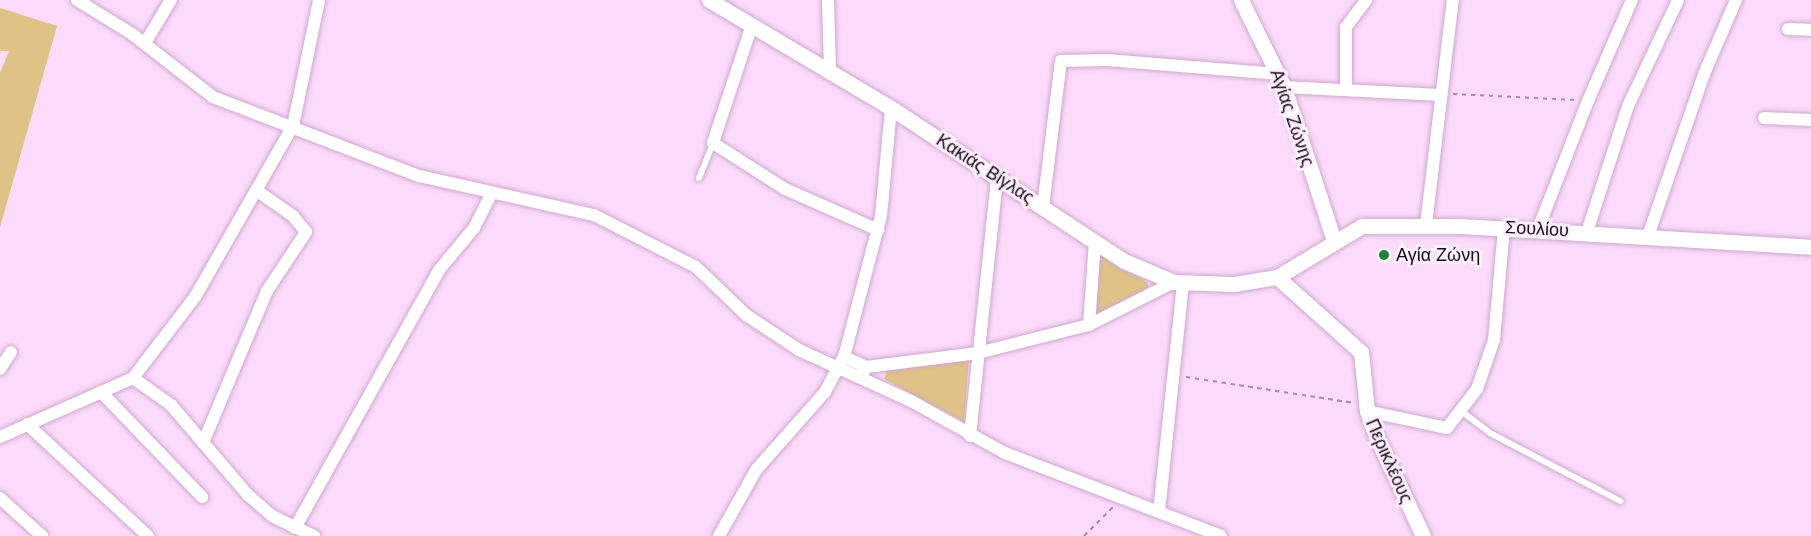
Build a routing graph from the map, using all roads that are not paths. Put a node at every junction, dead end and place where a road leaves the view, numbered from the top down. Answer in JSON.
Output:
{"nodes":[{"id":1,"x":76,"y":0,"type":"edge"},
{"id":2,"x":171,"y":0,"type":"edge"},
{"id":3,"x":320,"y":0,"type":"edge"},
{"id":4,"x":709,"y":0,"type":"edge"},
{"id":5,"x":828,"y":0,"type":"edge"},
{"id":6,"x":1241,"y":0,"type":"edge"},
{"id":7,"x":1366,"y":0,"type":"edge"},
{"id":8,"x":1453,"y":0,"type":"edge"},
{"id":9,"x":1632,"y":0,"type":"edge"},
{"id":10,"x":1678,"y":0,"type":"edge"},
{"id":11,"x":1736,"y":0,"type":"edge"},
{"id":12,"x":752,"y":26,"type":"junction"},
{"id":13,"x":1788,"y":29,"type":"dead end"},
{"id":14,"x":1811,"y":30,"type":"edge"},
{"id":15,"x":145,"y":44,"type":"junction"},
{"id":16,"x":830,"y":72,"type":"junction"},
{"id":17,"x":1281,"y":80,"type":"junction"},
{"id":18,"x":1346,"y":90,"type":"junction"},
{"id":19,"x":1440,"y":95,"type":"junction"},
{"id":20,"x":891,"y":108,"type":"junction"},
{"id":21,"x":1764,"y":118,"type":"dead end"},
{"id":22,"x":1811,"y":120,"type":"edge"},
{"id":23,"x":293,"y":126,"type":"junction"},
{"id":24,"x":713,"y":143,"type":"junction"},
{"id":25,"x":699,"y":178,"type":"dead end"},
{"id":26,"x":997,"y":178,"type":"junction"},
{"id":27,"x":256,"y":190,"type":"junction"},
{"id":28,"x":491,"y":194,"type":"junction"},
{"id":29,"x":1043,"y":207,"type":"junction"},
{"id":30,"x":1426,"y":225,"type":"junction"},
{"id":31,"x":1504,"y":228,"type":"junction"},
{"id":32,"x":1538,"y":229,"type":"junction"},
{"id":33,"x":878,"y":230,"type":"junction"},
{"id":34,"x":1587,"y":232,"type":"junction"},
{"id":35,"x":1648,"y":236,"type":"junction"},
{"id":36,"x":1334,"y":241,"type":"junction"},
{"id":37,"x":1095,"y":242,"type":"junction"},
{"id":38,"x":1811,"y":247,"type":"edge"},
{"id":39,"x":1277,"y":277,"type":"junction"},
{"id":40,"x":1179,"y":283,"type":"junction"},
{"id":41,"x":1089,"y":325,"type":"junction"},
{"id":42,"x":11,"y":352,"type":"dead end"},
{"id":43,"x":978,"y":352,"type":"junction"},
{"id":44,"x":842,"y":363,"type":"junction"},
{"id":45,"x":0,"y":369,"type":"edge"},
{"id":46,"x":864,"y":373,"type":"junction"},
{"id":47,"x":133,"y":378,"type":"junction"},
{"id":48,"x":101,"y":392,"type":"junction"},
{"id":49,"x":1367,"y":408,"type":"junction"},
{"id":50,"x":1461,"y":410,"type":"junction"},
{"id":51,"x":27,"y":424,"type":"junction"},
{"id":52,"x":970,"y":435,"type":"junction"},
{"id":53,"x":0,"y":437,"type":"edge"},
{"id":54,"x":203,"y":443,"type":"junction"},
{"id":55,"x":202,"y":497,"type":"dead end"},
{"id":56,"x":0,"y":498,"type":"edge"},
{"id":57,"x":1620,"y":501,"type":"dead end"},
{"id":58,"x":1160,"y":512,"type":"junction"},
{"id":59,"x":295,"y":528,"type":"junction"},
{"id":60,"x":42,"y":536,"type":"edge"},
{"id":61,"x":148,"y":536,"type":"edge"},
{"id":62,"x":314,"y":536,"type":"edge"},
{"id":63,"x":719,"y":536,"type":"edge"},
{"id":64,"x":1221,"y":536,"type":"edge"},
{"id":65,"x":1423,"y":536,"type":"edge"}],
"edges":[{"from":1,"to":15,"type":"street"},
{"from":2,"to":15,"type":"street"},
{"from":3,"to":23,"type":"street"},
{"from":4,"to":12,"type":"street","name":"Κακιάς Βίγλας"},
{"from":5,"to":16,"type":"street"},
{"from":6,"to":17,"type":"street","name":"Αγίας Ζώνης"},
{"from":7,"to":18,"type":"street"},
{"from":8,"to":19,"type":"street"},
{"from":9,"to":32,"type":"street"},
{"from":10,"to":34,"type":"street"},
{"from":11,"to":35,"type":"street"},
{"from":12,"to":16,"type":"street","name":"Κακιάς Βίγλας"},
{"from":12,"to":24,"type":"street"},
{"from":13,"to":14,"type":"street"},
{"from":15,"to":23,"type":"street"},
{"from":16,"to":20,"type":"street","name":"Κακιάς Βίγλας"},
{"from":17,"to":18,"type":"street"},
{"from":17,"to":29,"type":"street"},
{"from":17,"to":36,"type":"street","name":"Αγίας Ζώνης"},
{"from":18,"to":19,"type":"street"},
{"from":19,"to":30,"type":"street"},
{"from":20,"to":26,"type":"street","name":"Κακιάς Βίγλας"},
{"from":20,"to":33,"type":"street"},
{"from":21,"to":22,"type":"street"},
{"from":23,"to":27,"type":"street"},
{"from":23,"to":28,"type":"street"},
{"from":24,"to":25,"type":"lane"},
{"from":24,"to":33,"type":"street"},
{"from":26,"to":29,"type":"street","name":"Κακιάς Βίγλας"},
{"from":26,"to":43,"type":"street"},
{"from":27,"to":47,"type":"street"},
{"from":27,"to":54,"type":"street"},
{"from":28,"to":44,"type":"street"},
{"from":28,"to":59,"type":"street"},
{"from":29,"to":37,"type":"street","name":"Κακιάς Βίγλας"},
{"from":30,"to":31,"type":"street","name":"Σουλίου"},
{"from":30,"to":36,"type":"street","name":"Σουλίου"},
{"from":31,"to":32,"type":"street","name":"Σουλίου"},
{"from":31,"to":50,"type":"street"},
{"from":32,"to":34,"type":"street","name":"Σουλίου"},
{"from":33,"to":44,"type":"street"},
{"from":34,"to":35,"type":"street","name":"Σουλίου"},
{"from":35,"to":38,"type":"street","name":"Σουλίου"},
{"from":36,"to":39,"type":"street","name":"Σουλίου"},
{"from":37,"to":40,"type":"street","name":"Κακιάς Βίγλας"},
{"from":37,"to":41,"type":"street"},
{"from":39,"to":40,"type":"street","name":"Κακιάς Βίγλας"},
{"from":39,"to":49,"type":"street","name":"Περικλέους"},
{"from":40,"to":41,"type":"street"},
{"from":40,"to":58,"type":"street"},
{"from":41,"to":43,"type":"street"},
{"from":42,"to":45,"type":"street"},
{"from":43,"to":46,"type":"street"},
{"from":43,"to":52,"type":"street"},
{"from":44,"to":46,"type":"street"},
{"from":44,"to":63,"type":"street"},
{"from":46,"to":52,"type":"street"},
{"from":47,"to":48,"type":"street"},
{"from":47,"to":54,"type":"street"},
{"from":48,"to":51,"type":"street"},
{"from":48,"to":55,"type":"street"},
{"from":49,"to":50,"type":"street"},
{"from":49,"to":65,"type":"street","name":"Περικλέους"},
{"from":50,"to":57,"type":"lane"},
{"from":51,"to":53,"type":"street"},
{"from":51,"to":61,"type":"street"},
{"from":52,"to":58,"type":"street"},
{"from":54,"to":59,"type":"street"},
{"from":56,"to":60,"type":"street"},
{"from":58,"to":64,"type":"street"},
{"from":59,"to":62,"type":"street"}]}
